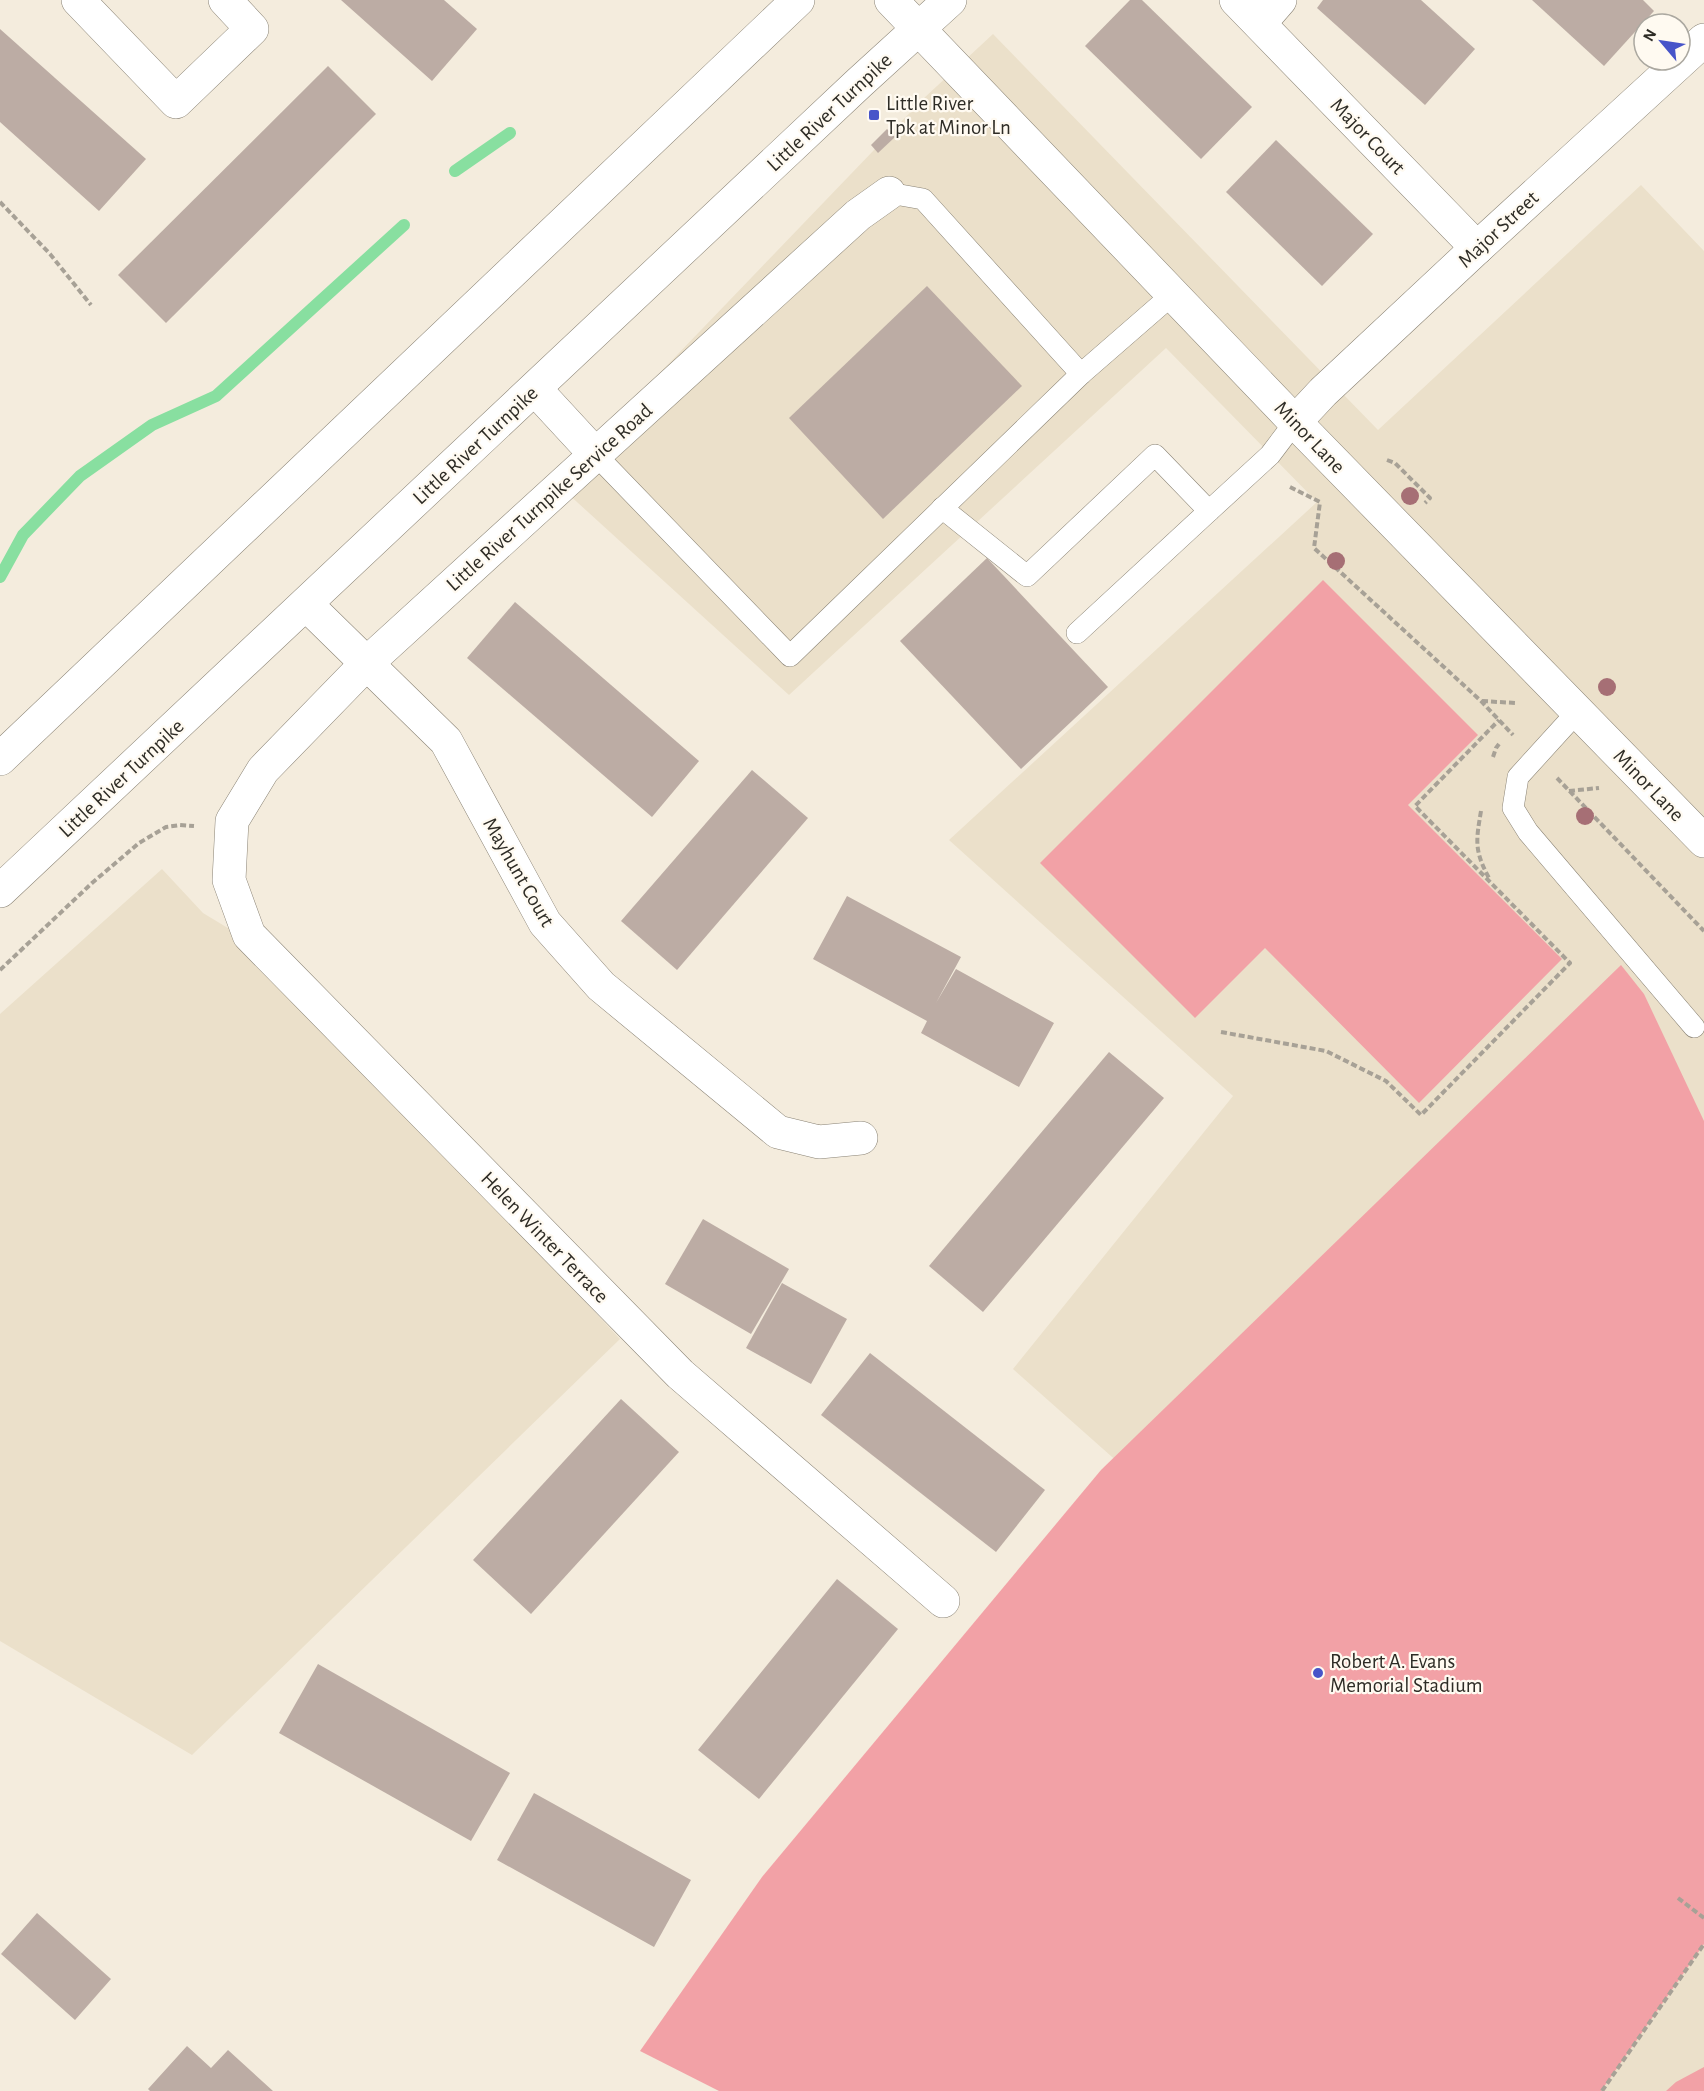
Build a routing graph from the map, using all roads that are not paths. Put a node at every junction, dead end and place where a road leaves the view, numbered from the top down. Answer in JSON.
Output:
{"nodes":[{"id":1,"x":78,"y":0,"type":"edge"},
{"id":2,"x":225,"y":0,"type":"edge"},
{"id":3,"x":798,"y":0,"type":"edge"},
{"id":4,"x":891,"y":0,"type":"edge"},
{"id":5,"x":950,"y":0,"type":"edge"},
{"id":6,"x":1236,"y":0,"type":"edge"},
{"id":7,"x":1270,"y":12,"type":"edge"},
{"id":8,"x":918,"y":30,"type":"junction"},
{"id":9,"x":1704,"y":40,"type":"edge"},
{"id":10,"x":889,"y":193,"type":"joint"},
{"id":11,"x":1477,"y":248,"type":"junction"},
{"id":12,"x":1173,"y":294,"type":"junction"},
{"id":13,"x":1082,"y":374,"type":"junction"},
{"id":14,"x":535,"y":389,"type":"junction"},
{"id":15,"x":1295,"y":422,"type":"junction"},
{"id":16,"x":596,"y":454,"type":"junction"},
{"id":17,"x":942,"y":508,"type":"junction"},
{"id":18,"x":1209,"y":511,"type":"junction"},
{"id":19,"x":306,"y":604,"type":"junction"},
{"id":20,"x":1077,"y":633,"type":"dead end"},
{"id":21,"x":367,"y":663,"type":"junction"},
{"id":22,"x":1578,"y":711,"type":"junction"},
{"id":23,"x":0,"y":759,"type":"edge"},
{"id":24,"x":218,"y":824,"type":"joint"},
{"id":25,"x":1704,"y":841,"type":"edge"},
{"id":26,"x":0,"y":891,"type":"edge"},
{"id":27,"x":1694,"y":1027,"type":"dead end"},
{"id":28,"x":861,"y":1138,"type":"dead end"},
{"id":29,"x":943,"y":1600,"type":"dead end"}],
"edges":[{"from":1,"to":2,"type":"street"},
{"from":3,"to":23,"type":"street"},
{"from":4,"to":8,"type":"street","name":"Minor Lane"},
{"from":5,"to":8,"type":"street","name":"Little River Turnpike"},
{"from":6,"to":7,"type":"street","name":"Major Court"},
{"from":7,"to":11,"type":"street","name":"Major Court"},
{"from":8,"to":12,"type":"street","name":"Minor Lane"},
{"from":8,"to":14,"type":"street","name":"Little River Turnpike"},
{"from":9,"to":11,"type":"street","name":"Major Street"},
{"from":10,"to":13,"type":"lane"},
{"from":10,"to":16,"type":"street","name":"Little River Turnpike Service Road"},
{"from":11,"to":15,"type":"street","name":"Major Street"},
{"from":12,"to":13,"type":"lane"},
{"from":12,"to":15,"type":"street","name":"Minor Lane"},
{"from":13,"to":17,"type":"lane"},
{"from":14,"to":16,"type":"street"},
{"from":14,"to":19,"type":"street","name":"Little River Turnpike"},
{"from":15,"to":18,"type":"lane"},
{"from":15,"to":22,"type":"street","name":"Minor Lane"},
{"from":16,"to":17,"type":"lane"},
{"from":16,"to":21,"type":"street","name":"Little River Turnpike Service Road"},
{"from":17,"to":18,"type":"lane"},
{"from":18,"to":20,"type":"lane"},
{"from":19,"to":21,"type":"street","name":"Mayhunt Court"},
{"from":19,"to":26,"type":"street","name":"Little River Turnpike"},
{"from":21,"to":24,"type":"street","name":"Little River Turnpike Service Road"},
{"from":21,"to":28,"type":"street","name":"Mayhunt Court"},
{"from":22,"to":25,"type":"street","name":"Minor Lane"},
{"from":22,"to":27,"type":"lane"},
{"from":24,"to":29,"type":"street","name":"Helen Winter Terrace"}]}
